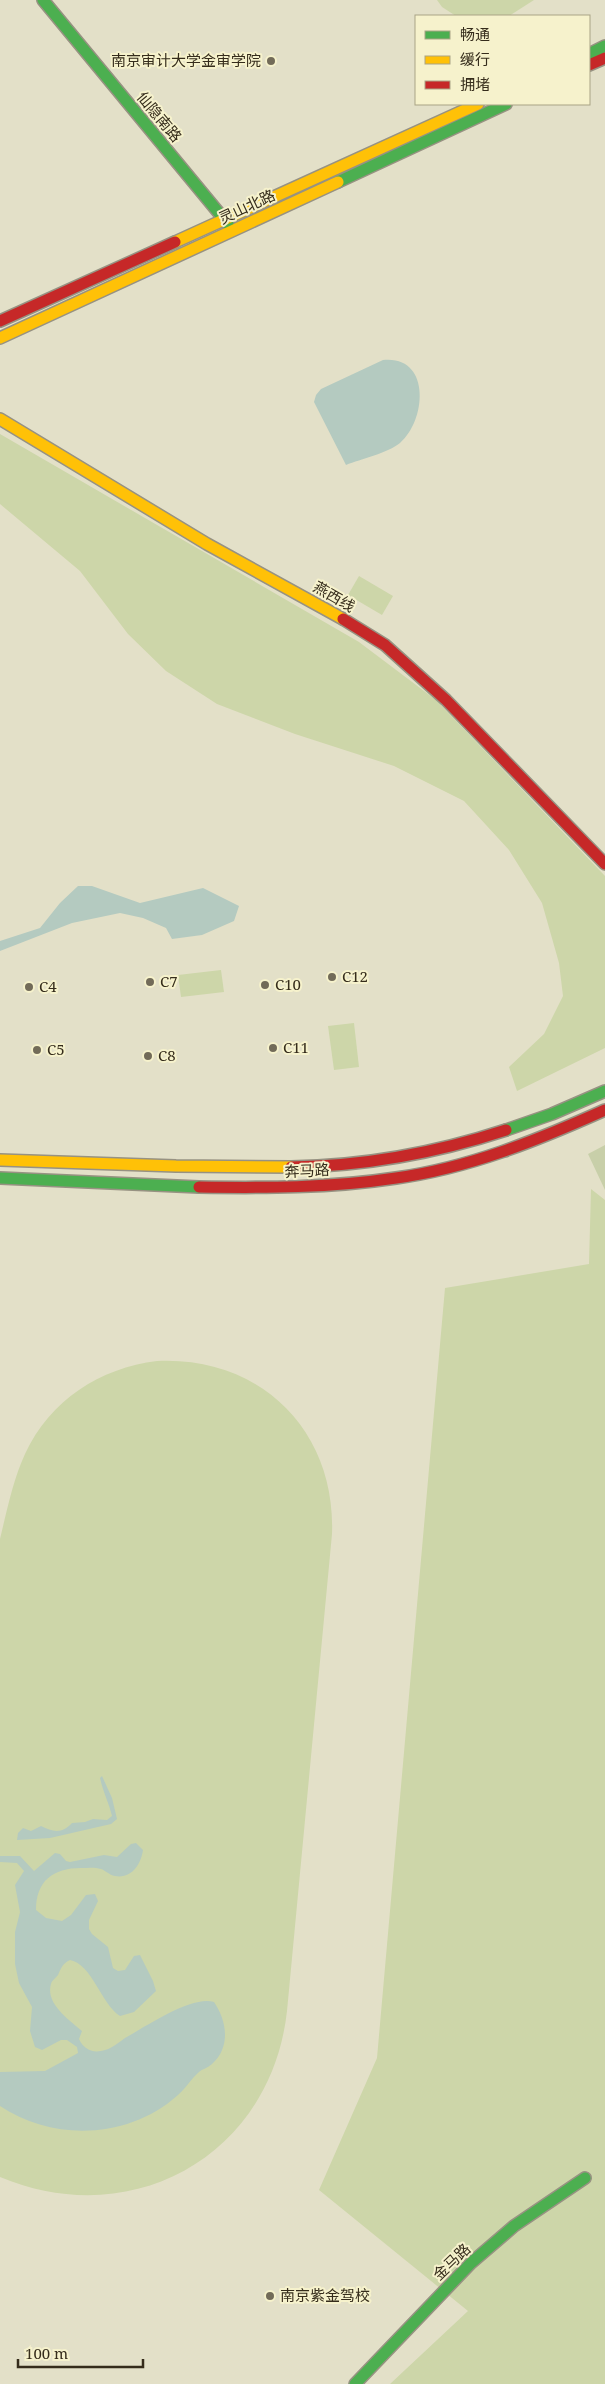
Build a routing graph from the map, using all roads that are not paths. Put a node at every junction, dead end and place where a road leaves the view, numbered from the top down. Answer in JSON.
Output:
{"nodes":[{"id":1,"x":43,"y":0,"type":"edge"},
{"id":2,"x":605,"y":46,"type":"edge"},
{"id":3,"x":590,"y":54,"type":"edge"},
{"id":4,"x":605,"y":58,"type":"edge"},
{"id":5,"x":590,"y":65,"type":"edge"},
{"id":6,"x":476,"y":105,"type":"edge"},
{"id":7,"x":504,"y":105,"type":"edge"},
{"id":8,"x":225,"y":219,"type":"junction"},
{"id":9,"x":232,"y":230,"type":"junction"},
{"id":10,"x":0,"y":321,"type":"edge"},
{"id":11,"x":0,"y":338,"type":"edge"},
{"id":12,"x":0,"y":419,"type":"edge"},
{"id":13,"x":605,"y":864,"type":"edge"},
{"id":14,"x":605,"y":1091,"type":"edge"},
{"id":15,"x":605,"y":1110,"type":"edge"},
{"id":16,"x":0,"y":1160,"type":"edge"},
{"id":17,"x":0,"y":1178,"type":"edge"},
{"id":18,"x":585,"y":2178,"type":"dead end"},
{"id":19,"x":354,"y":2384,"type":"edge"}],
"edges":[{"from":1,"to":8,"type":"main road","name":"仙隐南路"},
{"from":2,"to":3,"type":"main road"},
{"from":4,"to":5,"type":"main road"},
{"from":6,"to":8,"type":"main road","name":"灵山北路"},
{"from":7,"to":9,"type":"main road","name":"灵山北路"},
{"from":8,"to":9,"type":"main road","name":"仙隐南路"},
{"from":8,"to":10,"type":"main road","name":"灵山北路"},
{"from":9,"to":11,"type":"main road","name":"灵山北路"},
{"from":12,"to":13,"type":"main road","name":"燕西线"},
{"from":14,"to":16,"type":"main road","name":"奔马路"},
{"from":15,"to":17,"type":"main road","name":"奔马路"},
{"from":18,"to":19,"type":"main road","name":"金马路"}]}
